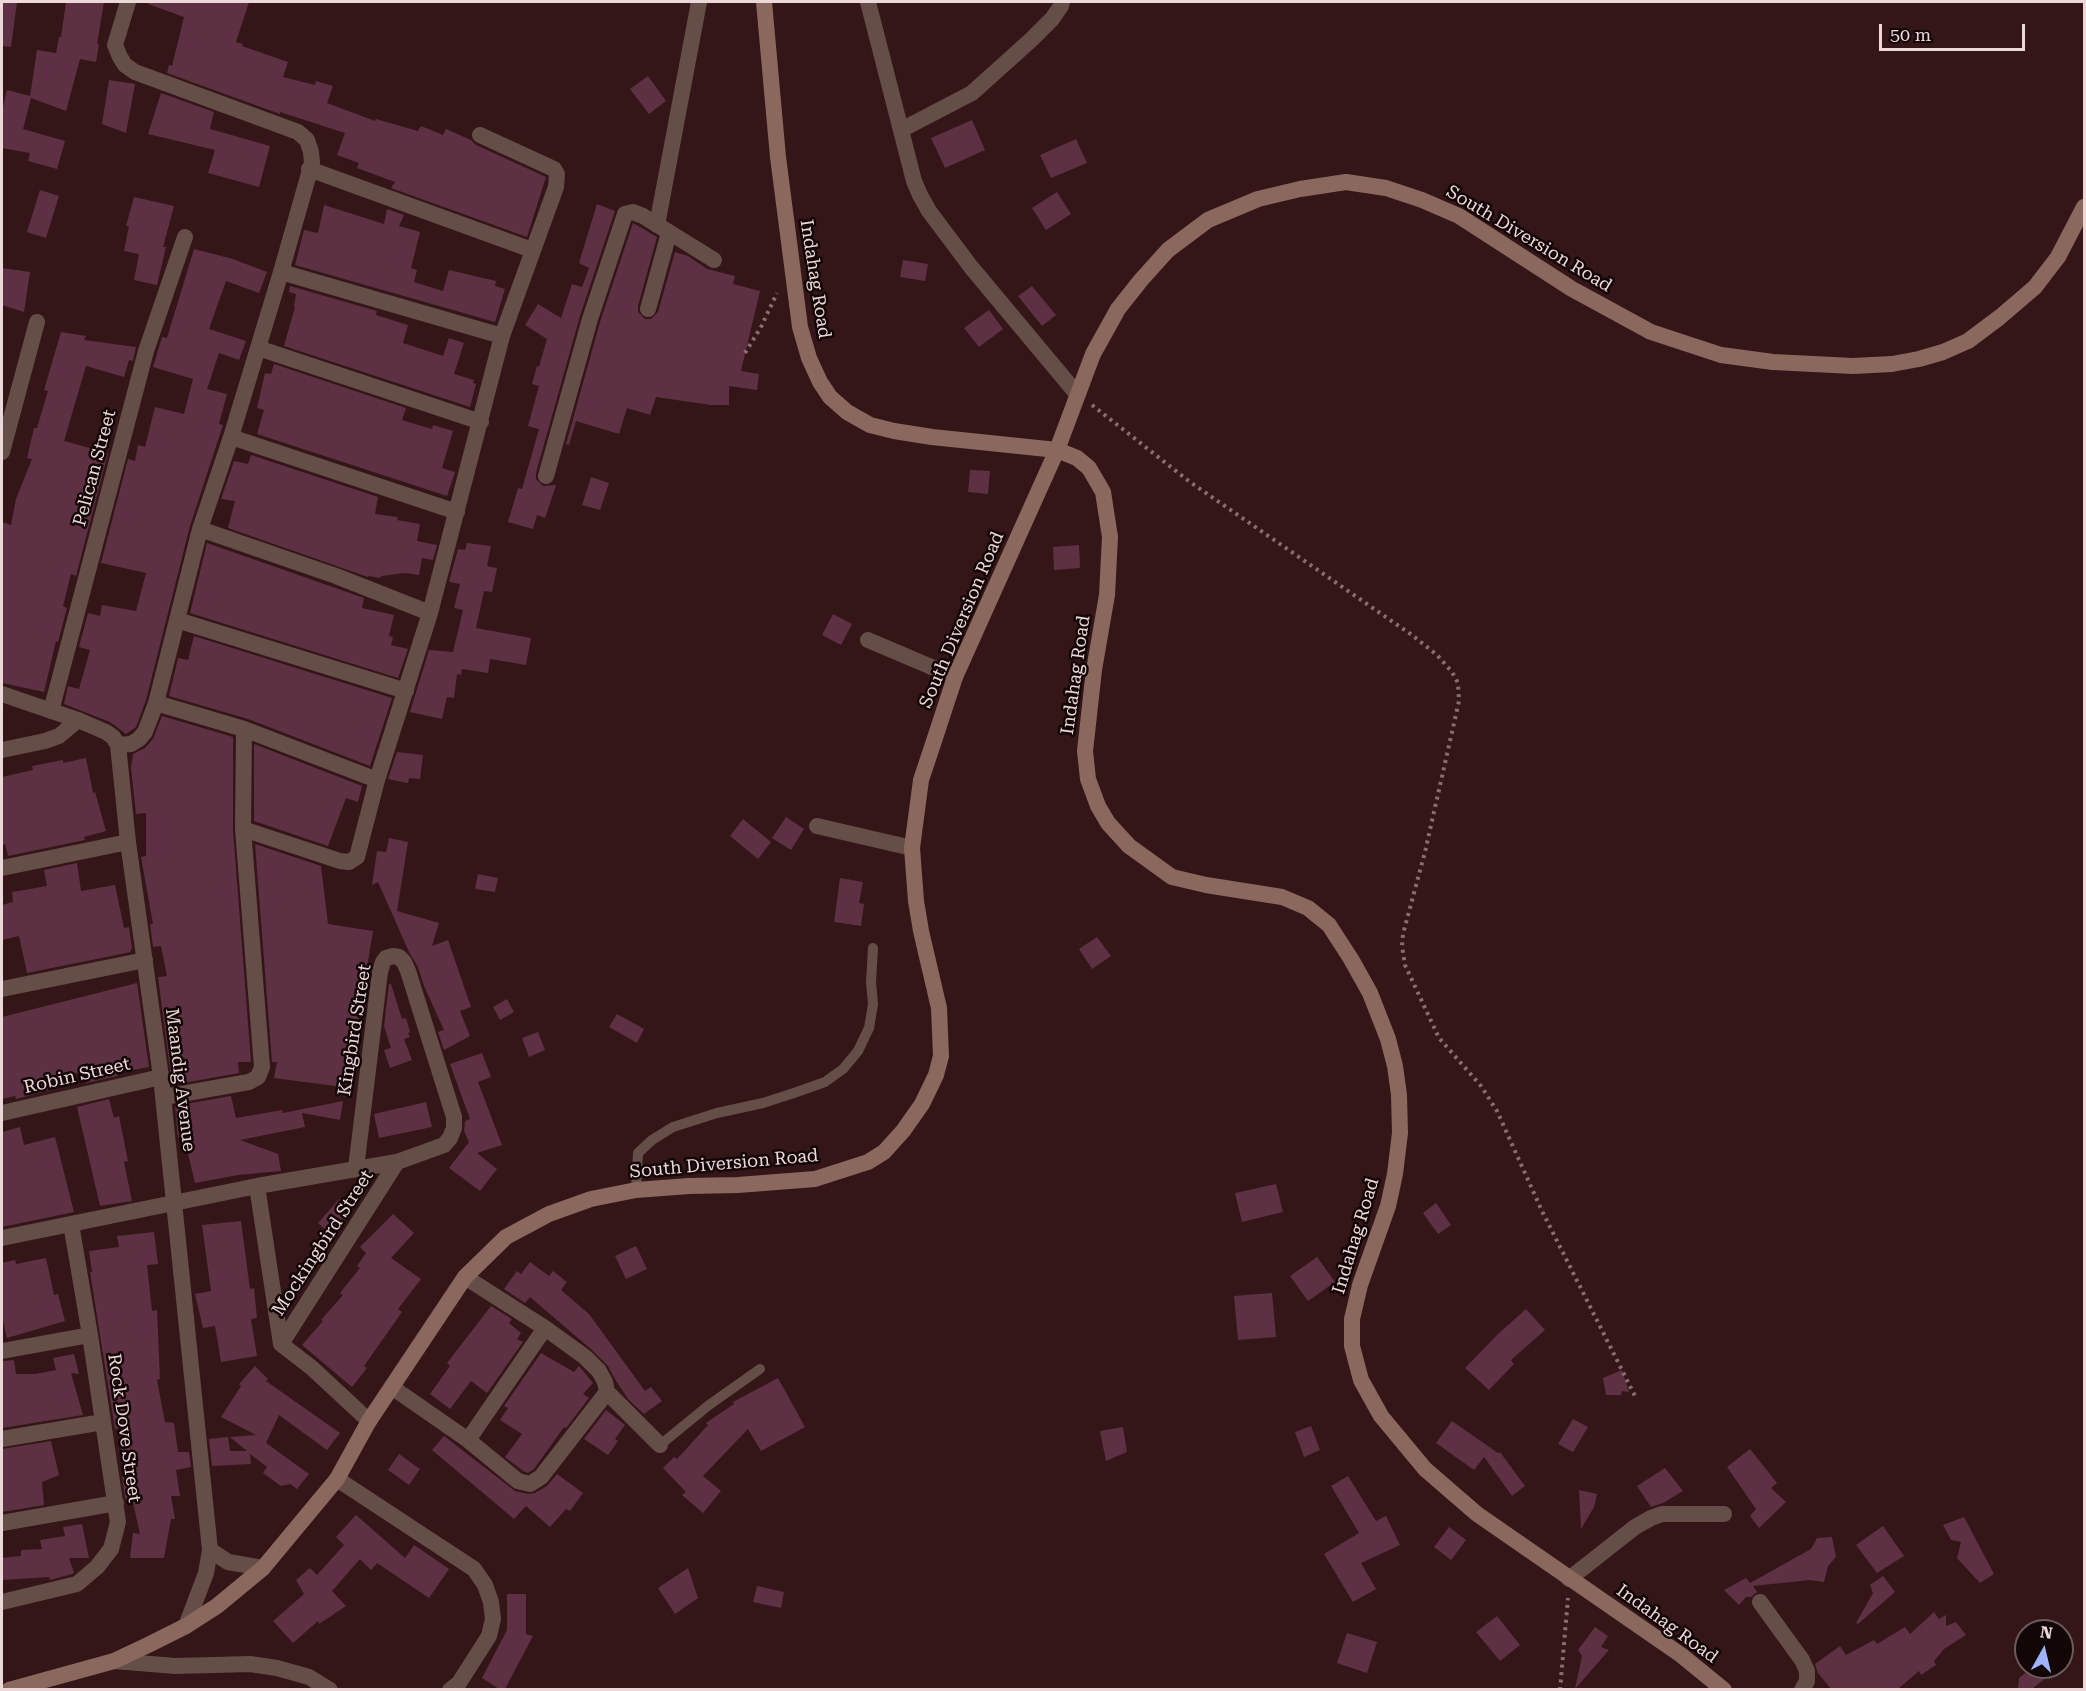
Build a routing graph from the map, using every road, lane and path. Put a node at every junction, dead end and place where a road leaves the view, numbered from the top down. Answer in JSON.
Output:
{"nodes":[{"id":1,"x":128,"y":2,"type":"edge"},
{"id":2,"x":699,"y":2,"type":"edge"},
{"id":3,"x":764,"y":2,"type":"edge"},
{"id":4,"x":868,"y":2,"type":"edge"},
{"id":5,"x":1062,"y":2,"type":"edge"},
{"id":6,"x":901,"y":130,"type":"junction"},
{"id":7,"x":480,"y":135,"type":"dead end"},
{"id":8,"x":309,"y":170,"type":"junction"},
{"id":9,"x":2085,"y":207,"type":"edge"},
{"id":10,"x":663,"y":229,"type":"junction"},
{"id":11,"x":185,"y":237,"type":"dead end"},
{"id":12,"x":532,"y":250,"type":"junction"},
{"id":13,"x":714,"y":260,"type":"dead end"},
{"id":14,"x":281,"y":272,"type":"junction"},
{"id":15,"x":778,"y":291,"type":"dead end"},
{"id":16,"x":648,"y":309,"type":"dead end"},
{"id":17,"x":37,"y":322,"type":"dead end"},
{"id":18,"x":502,"y":336,"type":"junction"},
{"id":19,"x":258,"y":348,"type":"junction"},
{"id":20,"x":745,"y":353,"type":"dead end"},
{"id":21,"x":1077,"y":394,"type":"junction"},
{"id":22,"x":481,"y":422,"type":"junction"},
{"id":23,"x":231,"y":437,"type":"junction"},
{"id":24,"x":1057,"y":450,"type":"junction"},
{"id":25,"x":2,"y":452,"type":"edge"},
{"id":26,"x":546,"y":476,"type":"dead end"},
{"id":27,"x":457,"y":512,"type":"junction"},
{"id":28,"x":200,"y":529,"type":"junction"},
{"id":29,"x":430,"y":613,"type":"junction"},
{"id":30,"x":177,"y":620,"type":"junction"},
{"id":31,"x":868,"y":640,"type":"dead end"},
{"id":32,"x":956,"y":677,"type":"junction"},
{"id":33,"x":406,"y":691,"type":"junction"},
{"id":34,"x":2,"y":694,"type":"edge"},
{"id":35,"x":156,"y":703,"type":"junction"},
{"id":36,"x":51,"y":711,"type":"junction"},
{"id":37,"x":78,"y":720,"type":"junction"},
{"id":38,"x":244,"y":729,"type":"junction"},
{"id":39,"x":118,"y":744,"type":"junction"},
{"id":40,"x":2,"y":750,"type":"edge"},
{"id":41,"x":376,"y":780,"type":"junction"},
{"id":42,"x":817,"y":826,"type":"dead end"},
{"id":43,"x":243,"y":829,"type":"junction"},
{"id":44,"x":128,"y":842,"type":"junction"},
{"id":45,"x":912,"y":848,"type":"junction"},
{"id":46,"x":2,"y":868,"type":"edge"},
{"id":47,"x":873,"y":948,"type":"dead end"},
{"id":48,"x":145,"y":960,"type":"junction"},
{"id":49,"x":2,"y":989,"type":"edge"},
{"id":50,"x":162,"y":1077,"type":"junction"},
{"id":51,"x":164,"y":1096,"type":"junction"},
{"id":52,"x":2,"y":1113,"type":"edge"},
{"id":53,"x":397,"y":1162,"type":"junction"},
{"id":54,"x":356,"y":1168,"type":"junction"},
{"id":55,"x":257,"y":1186,"type":"junction"},
{"id":56,"x":636,"y":1190,"type":"junction"},
{"id":57,"x":175,"y":1203,"type":"junction"},
{"id":58,"x":71,"y":1224,"type":"junction"},
{"id":59,"x":2,"y":1238,"type":"edge"},
{"id":60,"x":465,"y":1277,"type":"junction"},
{"id":61,"x":545,"y":1328,"type":"junction"},
{"id":62,"x":90,"y":1335,"type":"junction"},
{"id":63,"x":281,"y":1344,"type":"junction"},
{"id":64,"x":2,"y":1351,"type":"edge"},
{"id":65,"x":760,"y":1369,"type":"dead end"},
{"id":66,"x":393,"y":1388,"type":"junction"},
{"id":67,"x":607,"y":1392,"type":"junction"},
{"id":68,"x":1635,"y":1395,"type":"dead end"},
{"id":69,"x":369,"y":1421,"type":"junction"},
{"id":70,"x":103,"y":1422,"type":"junction"},
{"id":71,"x":2,"y":1439,"type":"edge"},
{"id":72,"x":468,"y":1440,"type":"junction"},
{"id":73,"x":660,"y":1445,"type":"joint"},
{"id":74,"x":337,"y":1479,"type":"junction"},
{"id":75,"x":116,"y":1503,"type":"junction"},
{"id":76,"x":1724,"y":1514,"type":"dead end"},
{"id":77,"x":2,"y":1523,"type":"edge"},
{"id":78,"x":210,"y":1550,"type":"junction"},
{"id":79,"x":263,"y":1568,"type":"junction"},
{"id":80,"x":1569,"y":1579,"type":"junction"},
{"id":81,"x":2,"y":1602,"type":"edge"},
{"id":82,"x":1760,"y":1602,"type":"dead end"},
{"id":83,"x":186,"y":1626,"type":"junction"},
{"id":84,"x":114,"y":1661,"type":"junction"},
{"id":85,"x":9,"y":1689,"type":"edge"},
{"id":86,"x":330,"y":1689,"type":"edge"},
{"id":87,"x":450,"y":1689,"type":"edge"},
{"id":88,"x":1560,"y":1689,"type":"edge"},
{"id":89,"x":1724,"y":1689,"type":"edge"},
{"id":90,"x":1802,"y":1689,"type":"edge"}],
"edges":[{"from":1,"to":8,"type":"street"},
{"from":2,"to":10,"type":"street"},
{"from":3,"to":24,"type":"main road","name":"Indahag Road"},
{"from":4,"to":6,"type":"street"},
{"from":5,"to":6,"type":"street"},
{"from":6,"to":21,"type":"street"},
{"from":7,"to":12,"type":"street"},
{"from":8,"to":12,"type":"street"},
{"from":8,"to":14,"type":"street"},
{"from":9,"to":21,"type":"main road","name":"South Diversion Road"},
{"from":10,"to":13,"type":"street"},
{"from":10,"to":16,"type":"street"},
{"from":10,"to":26,"type":"street"},
{"from":11,"to":36,"type":"street","name":"Pelican Street"},
{"from":12,"to":18,"type":"street"},
{"from":14,"to":18,"type":"street"},
{"from":14,"to":19,"type":"street"},
{"from":15,"to":20,"type":"path"},
{"from":17,"to":25,"type":"street"},
{"from":18,"to":22,"type":"street"},
{"from":19,"to":22,"type":"street"},
{"from":19,"to":23,"type":"street"},
{"from":21,"to":24,"type":"main road","name":"South Diversion Road"},
{"from":21,"to":68,"type":"path"},
{"from":22,"to":27,"type":"street"},
{"from":23,"to":27,"type":"street"},
{"from":23,"to":28,"type":"street"},
{"from":24,"to":32,"type":"main road","name":"South Diversion Road"},
{"from":24,"to":80,"type":"main road","name":"Indahag Road"},
{"from":27,"to":29,"type":"street"},
{"from":28,"to":29,"type":"street"},
{"from":28,"to":30,"type":"street"},
{"from":29,"to":33,"type":"street"},
{"from":30,"to":33,"type":"street"},
{"from":30,"to":35,"type":"street"},
{"from":31,"to":32,"type":"street"},
{"from":32,"to":45,"type":"main road","name":"South Diversion Road"},
{"from":33,"to":41,"type":"street"},
{"from":34,"to":36,"type":"street"},
{"from":35,"to":38,"type":"street"},
{"from":35,"to":39,"type":"street"},
{"from":36,"to":37,"type":"street"},
{"from":37,"to":39,"type":"street"},
{"from":37,"to":40,"type":"street"},
{"from":38,"to":41,"type":"street"},
{"from":38,"to":43,"type":"street"},
{"from":39,"to":44,"type":"street","name":"Maandig Avenue"},
{"from":41,"to":43,"type":"street"},
{"from":42,"to":45,"type":"street"},
{"from":43,"to":51,"type":"street"},
{"from":44,"to":46,"type":"street"},
{"from":44,"to":48,"type":"street","name":"Maandig Avenue"},
{"from":45,"to":56,"type":"main road","name":"South Diversion Road"},
{"from":47,"to":56,"type":"lane"},
{"from":48,"to":49,"type":"street"},
{"from":48,"to":50,"type":"street","name":"Maandig Avenue"},
{"from":50,"to":51,"type":"street","name":"Maandig Avenue"},
{"from":50,"to":52,"type":"street","name":"Robin Street"},
{"from":51,"to":57,"type":"street","name":"Maandig Avenue"},
{"from":53,"to":54,"type":"street"},
{"from":53,"to":54,"type":"street","name":"Kingbird Street"},
{"from":53,"to":63,"type":"street","name":"Mockingbird Street"},
{"from":54,"to":55,"type":"street"},
{"from":55,"to":57,"type":"street"},
{"from":55,"to":63,"type":"street"},
{"from":56,"to":60,"type":"main road","name":"South Diversion Road"},
{"from":57,"to":58,"type":"street"},
{"from":57,"to":78,"type":"street","name":"Maandig Avenue"},
{"from":58,"to":59,"type":"street"},
{"from":58,"to":62,"type":"street","name":"Rock Dove Street"},
{"from":60,"to":61,"type":"street"},
{"from":60,"to":66,"type":"main road","name":"South Diversion Road"},
{"from":61,"to":67,"type":"street"},
{"from":61,"to":72,"type":"street"},
{"from":62,"to":64,"type":"street"},
{"from":62,"to":70,"type":"street","name":"Rock Dove Street"},
{"from":63,"to":69,"type":"street"},
{"from":65,"to":73,"type":"lane"},
{"from":66,"to":69,"type":"main road","name":"South Diversion Road"},
{"from":66,"to":72,"type":"street"},
{"from":67,"to":72,"type":"street"},
{"from":67,"to":73,"type":"street"},
{"from":69,"to":74,"type":"main road","name":"South Diversion Road"},
{"from":70,"to":71,"type":"street"},
{"from":70,"to":75,"type":"street","name":"Rock Dove Street"},
{"from":74,"to":79,"type":"main road","name":"South Diversion Road"},
{"from":74,"to":87,"type":"street"},
{"from":75,"to":77,"type":"street"},
{"from":75,"to":81,"type":"street","name":"Rock Dove Street"},
{"from":76,"to":80,"type":"street"},
{"from":78,"to":79,"type":"street"},
{"from":78,"to":83,"type":"street","name":"Maandig Avenue"},
{"from":79,"to":83,"type":"main road","name":"South Diversion Road"},
{"from":80,"to":88,"type":"path"},
{"from":80,"to":89,"type":"main road","name":"Indahag Road"},
{"from":82,"to":90,"type":"street"},
{"from":83,"to":84,"type":"main road","name":"South Diversion Road"},
{"from":84,"to":85,"type":"main road","name":"South Diversion Road"},
{"from":84,"to":86,"type":"street"}]}
